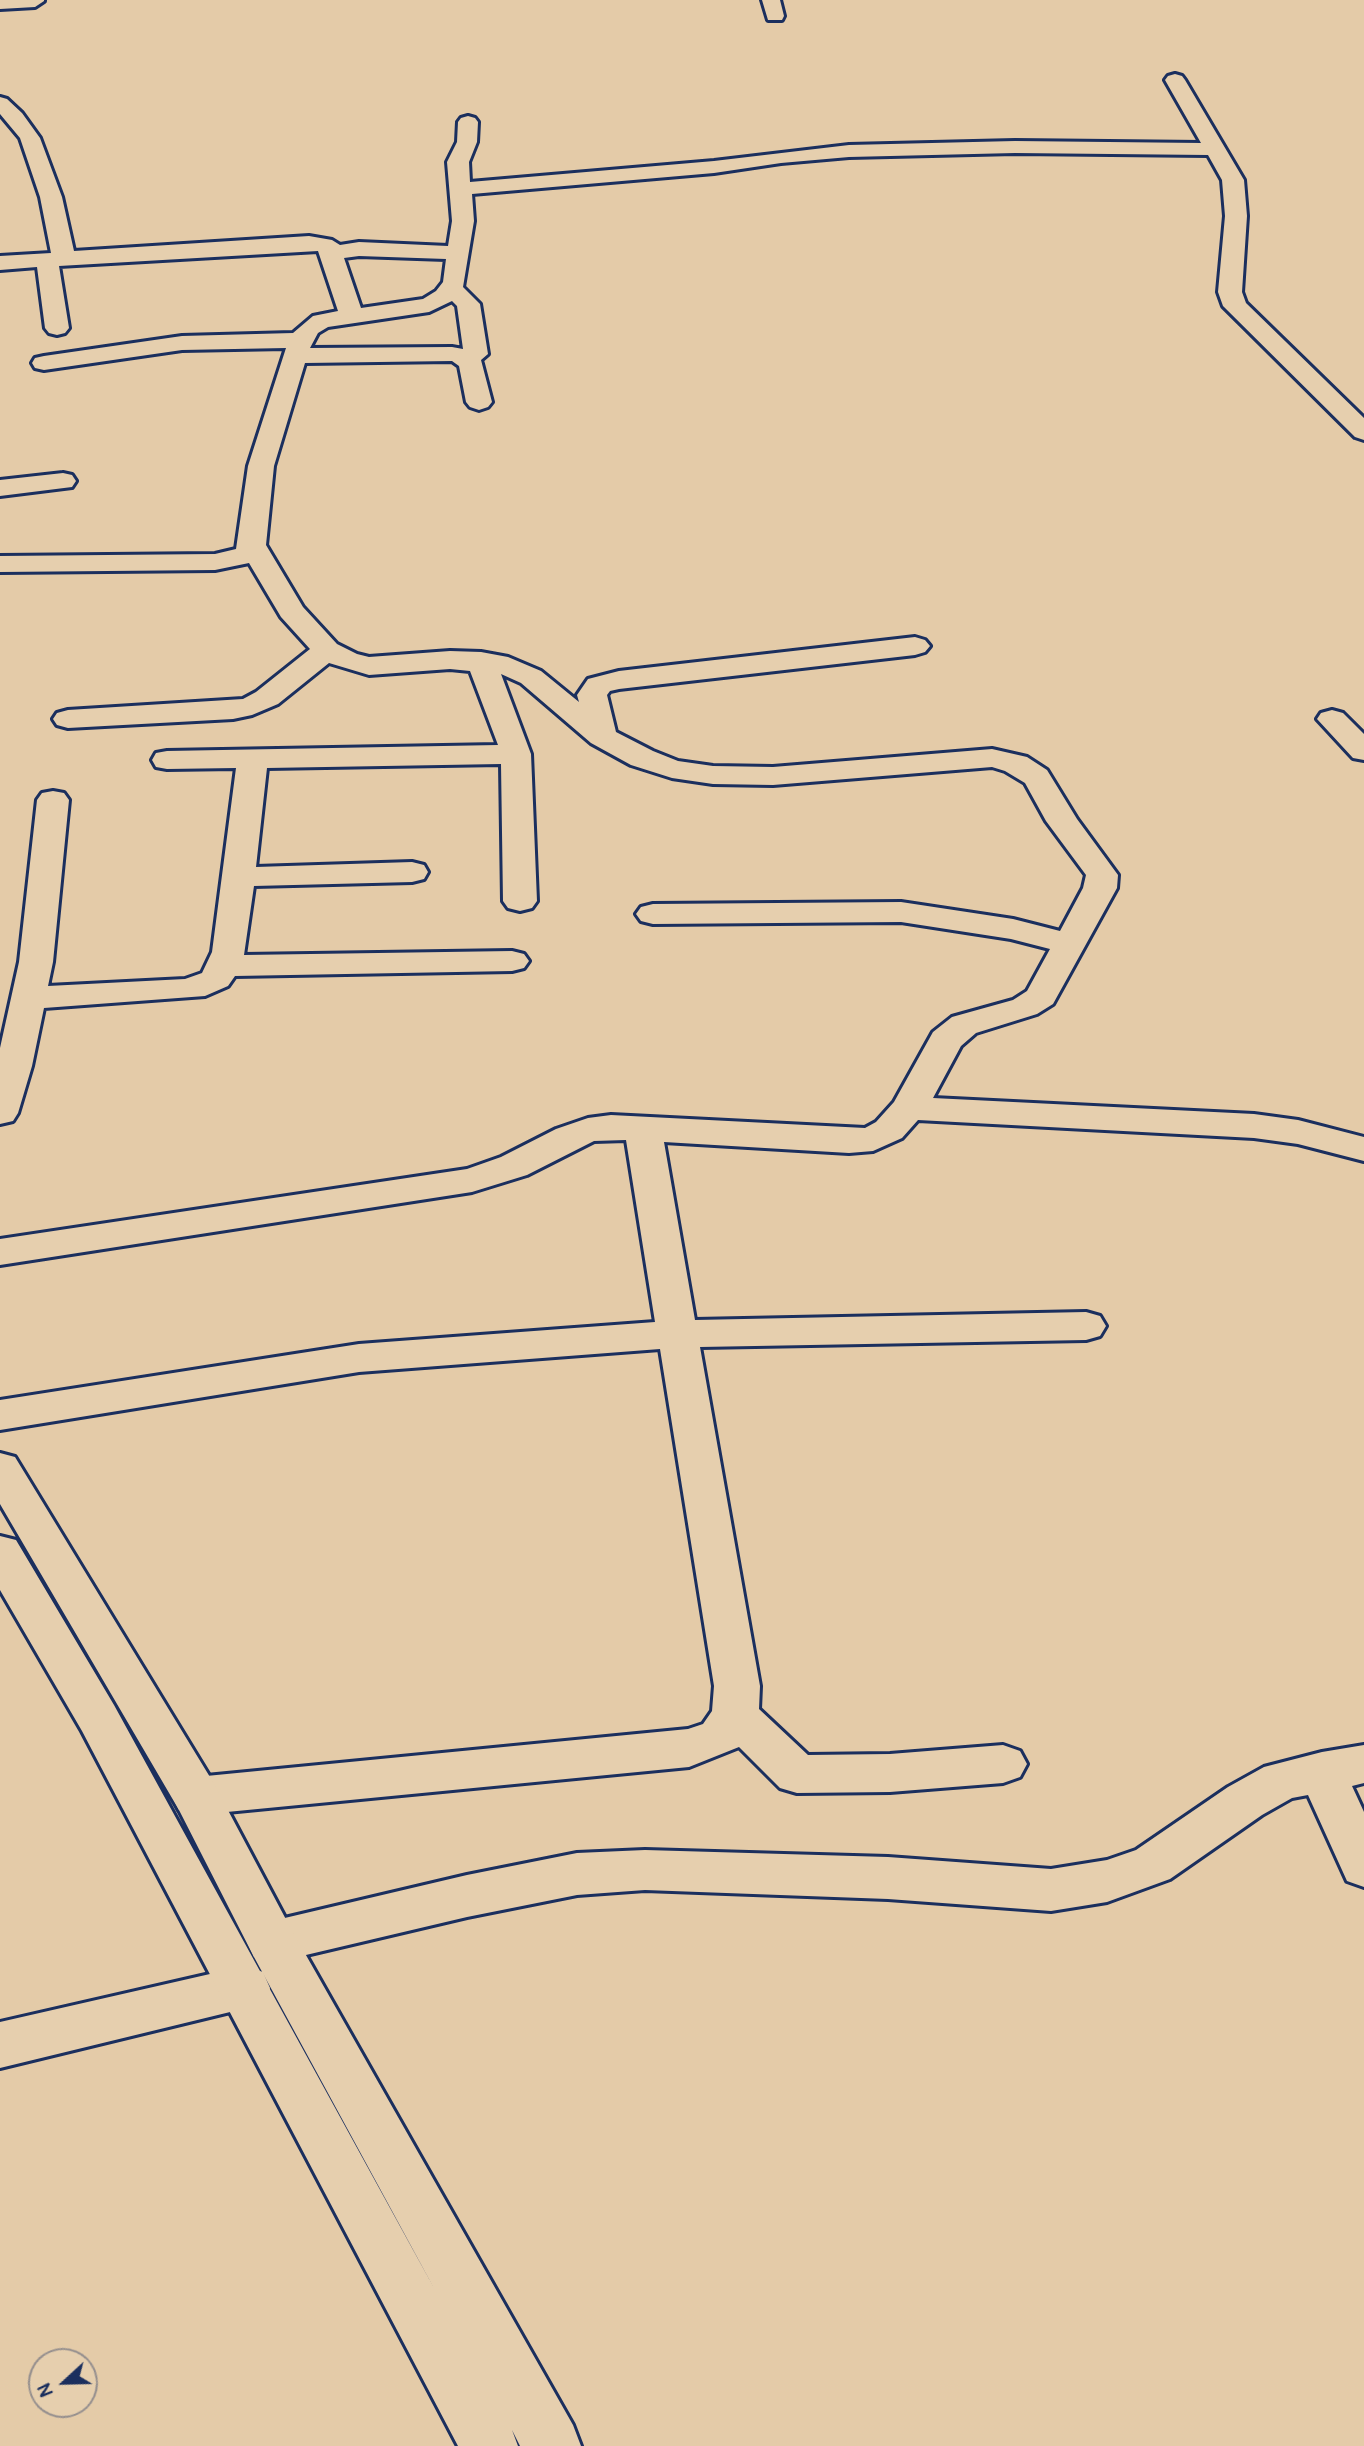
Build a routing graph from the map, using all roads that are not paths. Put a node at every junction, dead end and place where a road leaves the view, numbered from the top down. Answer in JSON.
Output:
{"nodes":[{"id":1,"x":35,"y":1,"type":"edge"},
{"id":2,"x":0,"y":3,"type":"edge"},
{"id":3,"x":1175,"y":79,"type":"dead end"},
{"id":4,"x":0,"y":103,"type":"edge"},
{"id":5,"x":468,"y":122,"type":"dead end"},
{"id":6,"x":1216,"y":149,"type":"junction"},
{"id":7,"x":460,"y":189,"type":"junction"},
{"id":8,"x":330,"y":249,"type":"junction"},
{"id":9,"x":458,"y":253,"type":"junction"},
{"id":10,"x":56,"y":259,"type":"junction"},
{"id":11,"x":0,"y":263,"type":"edge"},
{"id":12,"x":450,"y":287,"type":"junction"},
{"id":13,"x":351,"y":315,"type":"junction"},
{"id":14,"x":57,"y":328,"type":"dead end"},
{"id":15,"x":298,"y":348,"type":"junction"},
{"id":16,"x":476,"y":354,"type":"dead end"},
{"id":17,"x":44,"y":363,"type":"dead end"},
{"id":18,"x":479,"y":402,"type":"dead end"},
{"id":19,"x":1364,"y":432,"type":"edge"},
{"id":20,"x":63,"y":481,"type":"dead end"},
{"id":21,"x":0,"y":488,"type":"edge"},
{"id":22,"x":252,"y":545,"type":"junction"},
{"id":23,"x":0,"y":564,"type":"edge"},
{"id":24,"x":915,"y":646,"type":"dead end"},
{"id":25,"x":327,"y":650,"type":"junction"},
{"id":26,"x":481,"y":661,"type":"junction"},
{"id":27,"x":68,"y":719,"type":"dead end"},
{"id":28,"x":1332,"y":719,"type":"dead end"},
{"id":29,"x":602,"y":737,"type":"junction"},
{"id":30,"x":1364,"y":751,"type":"edge"},
{"id":31,"x":516,"y":754,"type":"junction"},
{"id":32,"x":253,"y":759,"type":"junction"},
{"id":33,"x":167,"y":760,"type":"dead end"},
{"id":34,"x":53,"y":800,"type":"dead end"},
{"id":35,"x":412,"y":872,"type":"dead end"},
{"id":36,"x":240,"y":877,"type":"junction"},
{"id":37,"x":520,"y":901,"type":"dead end"},
{"id":38,"x":653,"y":914,"type":"dead end"},
{"id":39,"x":1070,"y":944,"type":"junction"},
{"id":40,"x":512,"y":961,"type":"dead end"},
{"id":41,"x":224,"y":965,"type":"junction"},
{"id":42,"x":28,"y":998,"type":"junction"},
{"id":43,"x":909,"y":1108,"type":"junction"},
{"id":44,"x":0,"y":1113,"type":"edge"},
{"id":45,"x":643,"y":1129,"type":"junction"},
{"id":46,"x":1364,"y":1149,"type":"edge"},
{"id":47,"x":0,"y":1252,"type":"edge"},
{"id":48,"x":1087,"y":1326,"type":"dead end"},
{"id":49,"x":678,"y":1334,"type":"junction"},
{"id":50,"x":0,"y":1415,"type":"edge"},
{"id":51,"x":0,"y":1468,"type":"edge"},
{"id":52,"x":0,"y":1552,"type":"edge"},
{"id":53,"x":735,"y":1714,"type":"junction"},
{"id":54,"x":1003,"y":1764,"type":"dead end"},
{"id":55,"x":1343,"y":1767,"type":"edge"},
{"id":56,"x":196,"y":1796,"type":"junction"},
{"id":57,"x":1364,"y":1867,"type":"edge"},
{"id":58,"x":272,"y":1942,"type":"junction"},
{"id":59,"x":245,"y":1989,"type":"junction"},
{"id":60,"x":0,"y":2045,"type":"edge"},
{"id":61,"x":489,"y":2446,"type":"edge"},
{"id":62,"x":552,"y":2446,"type":"edge"}],
"edges":[{"from":1,"to":2,"type":"street"},
{"from":3,"to":6,"type":"street"},
{"from":4,"to":10,"type":"street"},
{"from":5,"to":7,"type":"street"},
{"from":6,"to":7,"type":"street"},
{"from":6,"to":19,"type":"street"},
{"from":7,"to":9,"type":"street"},
{"from":8,"to":9,"type":"street"},
{"from":8,"to":10,"type":"street"},
{"from":8,"to":13,"type":"street"},
{"from":9,"to":12,"type":"street"},
{"from":10,"to":11,"type":"street"},
{"from":10,"to":14,"type":"street"},
{"from":12,"to":13,"type":"street"},
{"from":12,"to":16,"type":"street"},
{"from":13,"to":15,"type":"street"},
{"from":15,"to":17,"type":"street"},
{"from":15,"to":18,"type":"street"},
{"from":15,"to":22,"type":"street"},
{"from":20,"to":21,"type":"street"},
{"from":22,"to":23,"type":"street"},
{"from":22,"to":25,"type":"street"},
{"from":24,"to":29,"type":"street"},
{"from":25,"to":26,"type":"street"},
{"from":25,"to":27,"type":"street"},
{"from":26,"to":29,"type":"street"},
{"from":26,"to":31,"type":"street"},
{"from":28,"to":30,"type":"street"},
{"from":29,"to":39,"type":"street"},
{"from":31,"to":32,"type":"street"},
{"from":31,"to":37,"type":"street"},
{"from":32,"to":33,"type":"street"},
{"from":32,"to":36,"type":"street"},
{"from":34,"to":42,"type":"street"},
{"from":35,"to":36,"type":"street"},
{"from":36,"to":41,"type":"street"},
{"from":38,"to":39,"type":"street"},
{"from":39,"to":43,"type":"street"},
{"from":40,"to":41,"type":"street"},
{"from":41,"to":42,"type":"street"},
{"from":42,"to":44,"type":"street"},
{"from":43,"to":45,"type":"street"},
{"from":43,"to":46,"type":"street"},
{"from":45,"to":47,"type":"street"},
{"from":45,"to":49,"type":"street"},
{"from":48,"to":49,"type":"street"},
{"from":49,"to":50,"type":"street"},
{"from":49,"to":53,"type":"street"},
{"from":51,"to":56,"type":"street"},
{"from":52,"to":59,"type":"street"},
{"from":53,"to":54,"type":"street"},
{"from":53,"to":56,"type":"street"},
{"from":55,"to":57,"type":"street"},
{"from":55,"to":58,"type":"street"},
{"from":56,"to":58,"type":"street"},
{"from":58,"to":62,"type":"street"},
{"from":59,"to":60,"type":"street"},
{"from":59,"to":61,"type":"street"}]}
